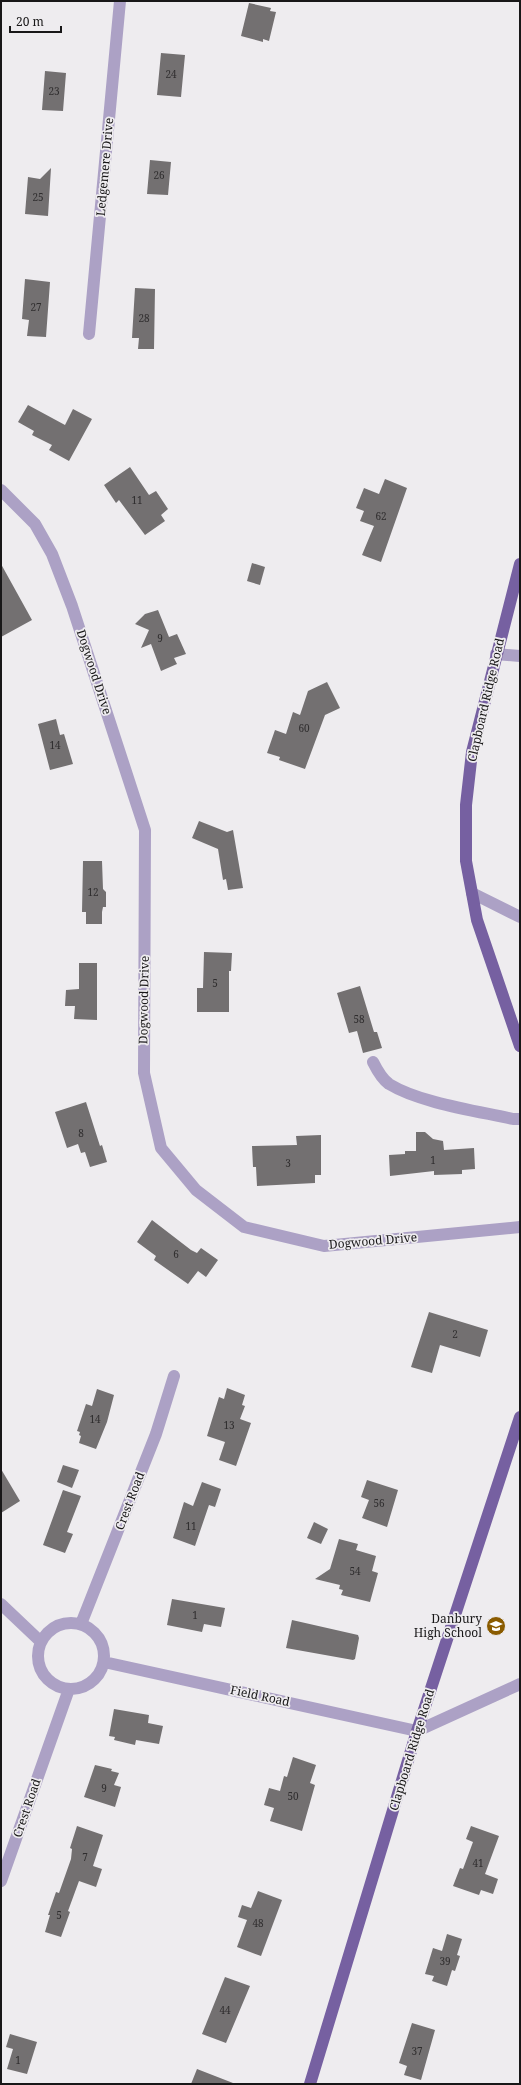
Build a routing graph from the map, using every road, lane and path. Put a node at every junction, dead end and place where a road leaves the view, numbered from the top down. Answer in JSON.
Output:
{"nodes":[{"id":1,"x":120,"y":1,"type":"edge"},
{"id":2,"x":89,"y":334,"type":"dead end"},
{"id":3,"x":1,"y":490,"type":"edge"},
{"id":4,"x":520,"y":564,"type":"edge"},
{"id":5,"x":496,"y":654,"type":"junction"},
{"id":6,"x":520,"y":656,"type":"edge"},
{"id":7,"x":472,"y":893,"type":"junction"},
{"id":8,"x":520,"y":917,"type":"edge"},
{"id":9,"x":520,"y":1046,"type":"edge"},
{"id":10,"x":373,"y":1062,"type":"dead end"},
{"id":11,"x":520,"y":1119,"type":"edge"},
{"id":12,"x":520,"y":1227,"type":"edge"},
{"id":13,"x":174,"y":1376,"type":"dead end"},
{"id":14,"x":520,"y":1417,"type":"edge"},
{"id":15,"x":1,"y":1604,"type":"edge"},
{"id":16,"x":81,"y":1624,"type":"junction"},
{"id":17,"x":40,"y":1641,"type":"junction"},
{"id":18,"x":104,"y":1662,"type":"junction"},
{"id":19,"x":520,"y":1684,"type":"edge"},
{"id":20,"x":69,"y":1689,"type":"junction"},
{"id":21,"x":417,"y":1731,"type":"junction"},
{"id":22,"x":1,"y":1881,"type":"edge"},
{"id":23,"x":310,"y":2084,"type":"edge"}],
"edges":[{"from":1,"to":2,"type":"street","name":"Ledgemere Drive"},
{"from":3,"to":12,"type":"street","name":"Dogwood Drive"},
{"from":4,"to":5,"type":"main road","name":"Clapboard Ridge Road"},
{"from":5,"to":6,"type":"street"},
{"from":5,"to":7,"type":"main road","name":"Clapboard Ridge Road"},
{"from":7,"to":8,"type":"street"},
{"from":7,"to":9,"type":"main road","name":"Clapboard Ridge Road"},
{"from":10,"to":11,"type":"street"},
{"from":13,"to":16,"type":"street","name":"Crest Road"},
{"from":14,"to":21,"type":"main road","name":"Clapboard Ridge Road"},
{"from":15,"to":17,"type":"street"},
{"from":16,"to":17,"type":"street"},
{"from":16,"to":18,"type":"street"},
{"from":17,"to":20,"type":"street"},
{"from":18,"to":20,"type":"street"},
{"from":18,"to":21,"type":"street","name":"Field Road"},
{"from":19,"to":21,"type":"street"},
{"from":20,"to":22,"type":"street","name":"Crest Road"},
{"from":21,"to":23,"type":"main road","name":"Clapboard Ridge Road"}]}
